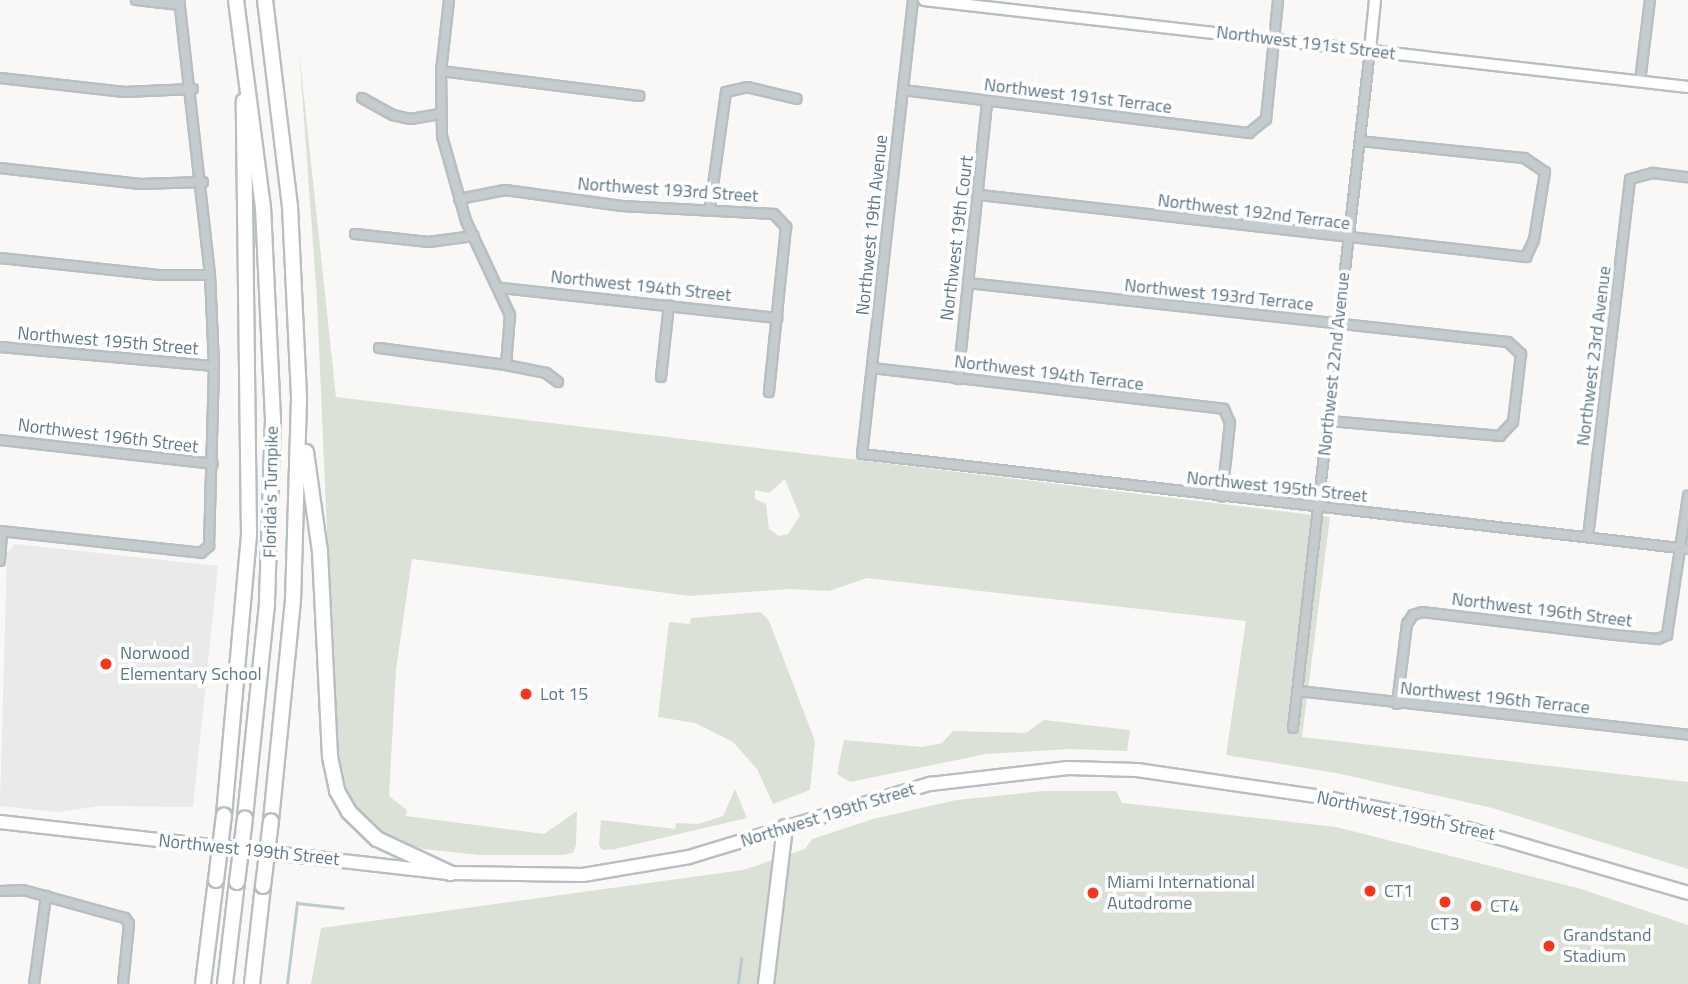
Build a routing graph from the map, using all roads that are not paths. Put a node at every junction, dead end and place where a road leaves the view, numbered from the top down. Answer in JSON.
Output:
{"nodes":[{"id":1,"x":136,"y":0,"type":"edge"},
{"id":2,"x":236,"y":0,"type":"edge"},
{"id":3,"x":265,"y":0,"type":"edge"},
{"id":4,"x":449,"y":0,"type":"edge"},
{"id":5,"x":913,"y":0,"type":"edge"},
{"id":6,"x":924,"y":0,"type":"edge"},
{"id":7,"x":1278,"y":0,"type":"edge"},
{"id":8,"x":1376,"y":0,"type":"edge"},
{"id":9,"x":1650,"y":0,"type":"edge"},
{"id":10,"x":180,"y":2,"type":"edge"},
{"id":11,"x":1273,"y":38,"type":"junction"},
{"id":12,"x":243,"y":40,"type":"junction"},
{"id":13,"x":1370,"y":51,"type":"junction"},
{"id":14,"x":441,"y":71,"type":"junction"},
{"id":15,"x":0,"y":78,"type":"edge"},
{"id":16,"x":1640,"y":81,"type":"junction"},
{"id":17,"x":1688,"y":87,"type":"edge"},
{"id":18,"x":193,"y":89,"type":"junction"},
{"id":19,"x":903,"y":90,"type":"junction"},
{"id":20,"x":639,"y":96,"type":"dead end"},
{"id":21,"x":362,"y":97,"type":"dead end"},
{"id":22,"x":797,"y":99,"type":"dead end"},
{"id":23,"x":988,"y":101,"type":"junction"},
{"id":24,"x":440,"y":114,"type":"junction"},
{"id":25,"x":1360,"y":141,"type":"junction"},
{"id":26,"x":0,"y":168,"type":"edge"},
{"id":27,"x":1688,"y":177,"type":"edge"},
{"id":28,"x":203,"y":182,"type":"junction"},
{"id":29,"x":980,"y":195,"type":"junction"},
{"id":30,"x":460,"y":199,"type":"junction"},
{"id":31,"x":710,"y":207,"type":"junction"},
{"id":32,"x":355,"y":234,"type":"dead end"},
{"id":33,"x":474,"y":236,"type":"junction"},
{"id":34,"x":1347,"y":239,"type":"junction"},
{"id":35,"x":0,"y":258,"type":"edge"},
{"id":36,"x":210,"y":275,"type":"junction"},
{"id":37,"x":968,"y":283,"type":"junction"},
{"id":38,"x":501,"y":288,"type":"junction"},
{"id":39,"x":669,"y":305,"type":"junction"},
{"id":40,"x":777,"y":318,"type":"junction"},
{"id":41,"x":1339,"y":324,"type":"junction"},
{"id":42,"x":0,"y":347,"type":"edge"},
{"id":43,"x":379,"y":348,"type":"dead end"},
{"id":44,"x":506,"y":365,"type":"junction"},
{"id":45,"x":214,"y":366,"type":"junction"},
{"id":46,"x":872,"y":368,"type":"junction"},
{"id":47,"x":662,"y":377,"type":"dead end"},
{"id":48,"x":958,"y":379,"type":"junction"},
{"id":49,"x":558,"y":383,"type":"dead end"},
{"id":50,"x":769,"y":392,"type":"dead end"},
{"id":51,"x":299,"y":399,"type":"junction"},
{"id":52,"x":1328,"y":421,"type":"junction"},
{"id":53,"x":0,"y":439,"type":"edge"},
{"id":54,"x":862,"y":454,"type":"joint"},
{"id":55,"x":213,"y":464,"type":"junction"},
{"id":56,"x":1688,"y":496,"type":"edge"},
{"id":57,"x":1222,"y":497,"type":"junction"},
{"id":58,"x":1319,"y":508,"type":"junction"},
{"id":59,"x":1,"y":531,"type":"edge"},
{"id":60,"x":1588,"y":537,"type":"junction"},
{"id":61,"x":1685,"y":549,"type":"edge"},
{"id":62,"x":0,"y":561,"type":"edge"},
{"id":63,"x":1298,"y":691,"type":"junction"},
{"id":64,"x":1397,"y":704,"type":"junction"},
{"id":65,"x":1293,"y":728,"type":"dead end"},
{"id":66,"x":1688,"y":735,"type":"edge"},
{"id":67,"x":0,"y":822,"type":"edge"},
{"id":68,"x":785,"y":827,"type":"junction"},
{"id":69,"x":450,"y":873,"type":"junction"},
{"id":70,"x":0,"y":891,"type":"edge"},
{"id":71,"x":1688,"y":894,"type":"edge"},
{"id":72,"x":46,"y":896,"type":"junction"},
{"id":73,"x":34,"y":984,"type":"edge"},
{"id":74,"x":123,"y":984,"type":"edge"},
{"id":75,"x":203,"y":984,"type":"edge"},
{"id":76,"x":225,"y":984,"type":"edge"},
{"id":77,"x":252,"y":984,"type":"edge"},
{"id":78,"x":766,"y":984,"type":"edge"}],
"edges":[{"from":1,"to":10,"type":"street"},
{"from":2,"to":12,"type":"highway","name":"Florida's Turnpike"},
{"from":3,"to":51,"type":"highway","name":"Florida's Turnpike"},
{"from":4,"to":14,"type":"street"},
{"from":5,"to":19,"type":"street","name":"Northwest 19th Avenue"},
{"from":6,"to":11,"type":"street","name":"Northwest 191st Street"},
{"from":7,"to":11,"type":"street"},
{"from":8,"to":13,"type":"street","name":"Northwest 22nd Avenue"},
{"from":9,"to":16,"type":"street"},
{"from":10,"to":18,"type":"street"},
{"from":11,"to":13,"type":"street","name":"Northwest 191st Street"},
{"from":11,"to":23,"type":"street","name":"Northwest 191st Terrace"},
{"from":12,"to":75,"type":"highway","bridge":true},
{"from":12,"to":76,"type":"highway","name":"Florida's Turnpike","bridge":true},
{"from":13,"to":16,"type":"street","name":"Northwest 191st Street"},
{"from":13,"to":25,"type":"street","name":"Northwest 22nd Avenue"},
{"from":14,"to":20,"type":"street"},
{"from":14,"to":24,"type":"street"},
{"from":15,"to":18,"type":"street"},
{"from":16,"to":17,"type":"street","name":"Northwest 191st Street"},
{"from":18,"to":28,"type":"street"},
{"from":19,"to":23,"type":"street","name":"Northwest 191st Terrace"},
{"from":19,"to":46,"type":"street","name":"Northwest 19th Avenue"},
{"from":21,"to":24,"type":"street"},
{"from":22,"to":31,"type":"street"},
{"from":23,"to":29,"type":"street","name":"Northwest 19th Court"},
{"from":24,"to":30,"type":"street"},
{"from":25,"to":34,"type":"street","name":"Northwest 22nd Avenue"},
{"from":25,"to":34,"type":"street","name":"Northwest 192nd Terrace"},
{"from":26,"to":28,"type":"street"},
{"from":27,"to":60,"type":"street","name":"Northwest 23rd Avenue"},
{"from":28,"to":36,"type":"street"},
{"from":29,"to":34,"type":"street","name":"Northwest 192nd Terrace"},
{"from":29,"to":37,"type":"street","name":"Northwest 19th Court"},
{"from":30,"to":31,"type":"street","name":"Northwest 193rd Street"},
{"from":30,"to":33,"type":"street"},
{"from":31,"to":40,"type":"street","name":"Northwest 193rd Street"},
{"from":32,"to":33,"type":"street"},
{"from":33,"to":38,"type":"street"},
{"from":34,"to":41,"type":"street","name":"Northwest 22nd Avenue"},
{"from":35,"to":36,"type":"street"},
{"from":36,"to":45,"type":"street"},
{"from":37,"to":41,"type":"street","name":"Northwest 193rd Terrace"},
{"from":37,"to":48,"type":"street","name":"Northwest 19th Court"},
{"from":38,"to":39,"type":"street","name":"Northwest 194th Street"},
{"from":38,"to":44,"type":"street"},
{"from":39,"to":40,"type":"street","name":"Northwest 194th Street"},
{"from":39,"to":47,"type":"street"},
{"from":40,"to":50,"type":"street"},
{"from":41,"to":52,"type":"street","name":"Northwest 22nd Avenue"},
{"from":41,"to":52,"type":"street","name":"Northwest 193rd Terrace"},
{"from":42,"to":45,"type":"street","name":"Northwest 195th Street"},
{"from":43,"to":44,"type":"street"},
{"from":44,"to":49,"type":"street"},
{"from":45,"to":55,"type":"street"},
{"from":46,"to":48,"type":"street","name":"Northwest 194th Terrace"},
{"from":46,"to":54,"type":"street","name":"Northwest 19th Avenue"},
{"from":48,"to":57,"type":"street","name":"Northwest 194th Terrace"},
{"from":51,"to":69,"type":"highway"},
{"from":51,"to":77,"type":"highway","name":"Florida's Turnpike","bridge":true},
{"from":52,"to":58,"type":"street","name":"Northwest 22nd Avenue"},
{"from":53,"to":55,"type":"street","name":"Northwest 196th Street"},
{"from":54,"to":57,"type":"street","name":"Northwest 195th Street"},
{"from":55,"to":59,"type":"street"},
{"from":56,"to":61,"type":"street"},
{"from":57,"to":58,"type":"street","name":"Northwest 195th Street"},
{"from":58,"to":60,"type":"street","name":"Northwest 195th Street"},
{"from":58,"to":63,"type":"street","name":"Northwest 22nd Avenue"},
{"from":59,"to":62,"type":"street"},
{"from":60,"to":61,"type":"street","name":"Northwest 195th Street"},
{"from":61,"to":64,"type":"street","name":"Northwest 196th Street"},
{"from":63,"to":64,"type":"street","name":"Northwest 196th Terrace"},
{"from":63,"to":65,"type":"street","name":"Northwest 22nd Avenue"},
{"from":64,"to":66,"type":"street","name":"Northwest 196th Terrace"},
{"from":67,"to":69,"type":"main road","name":"Northwest 199th Street"},
{"from":68,"to":69,"type":"main road","name":"Northwest 199th Street"},
{"from":68,"to":71,"type":"main road","name":"Northwest 199th Street"},
{"from":68,"to":78,"type":"highway"},
{"from":70,"to":72,"type":"street"},
{"from":72,"to":73,"type":"street"},
{"from":72,"to":74,"type":"street"}]}
